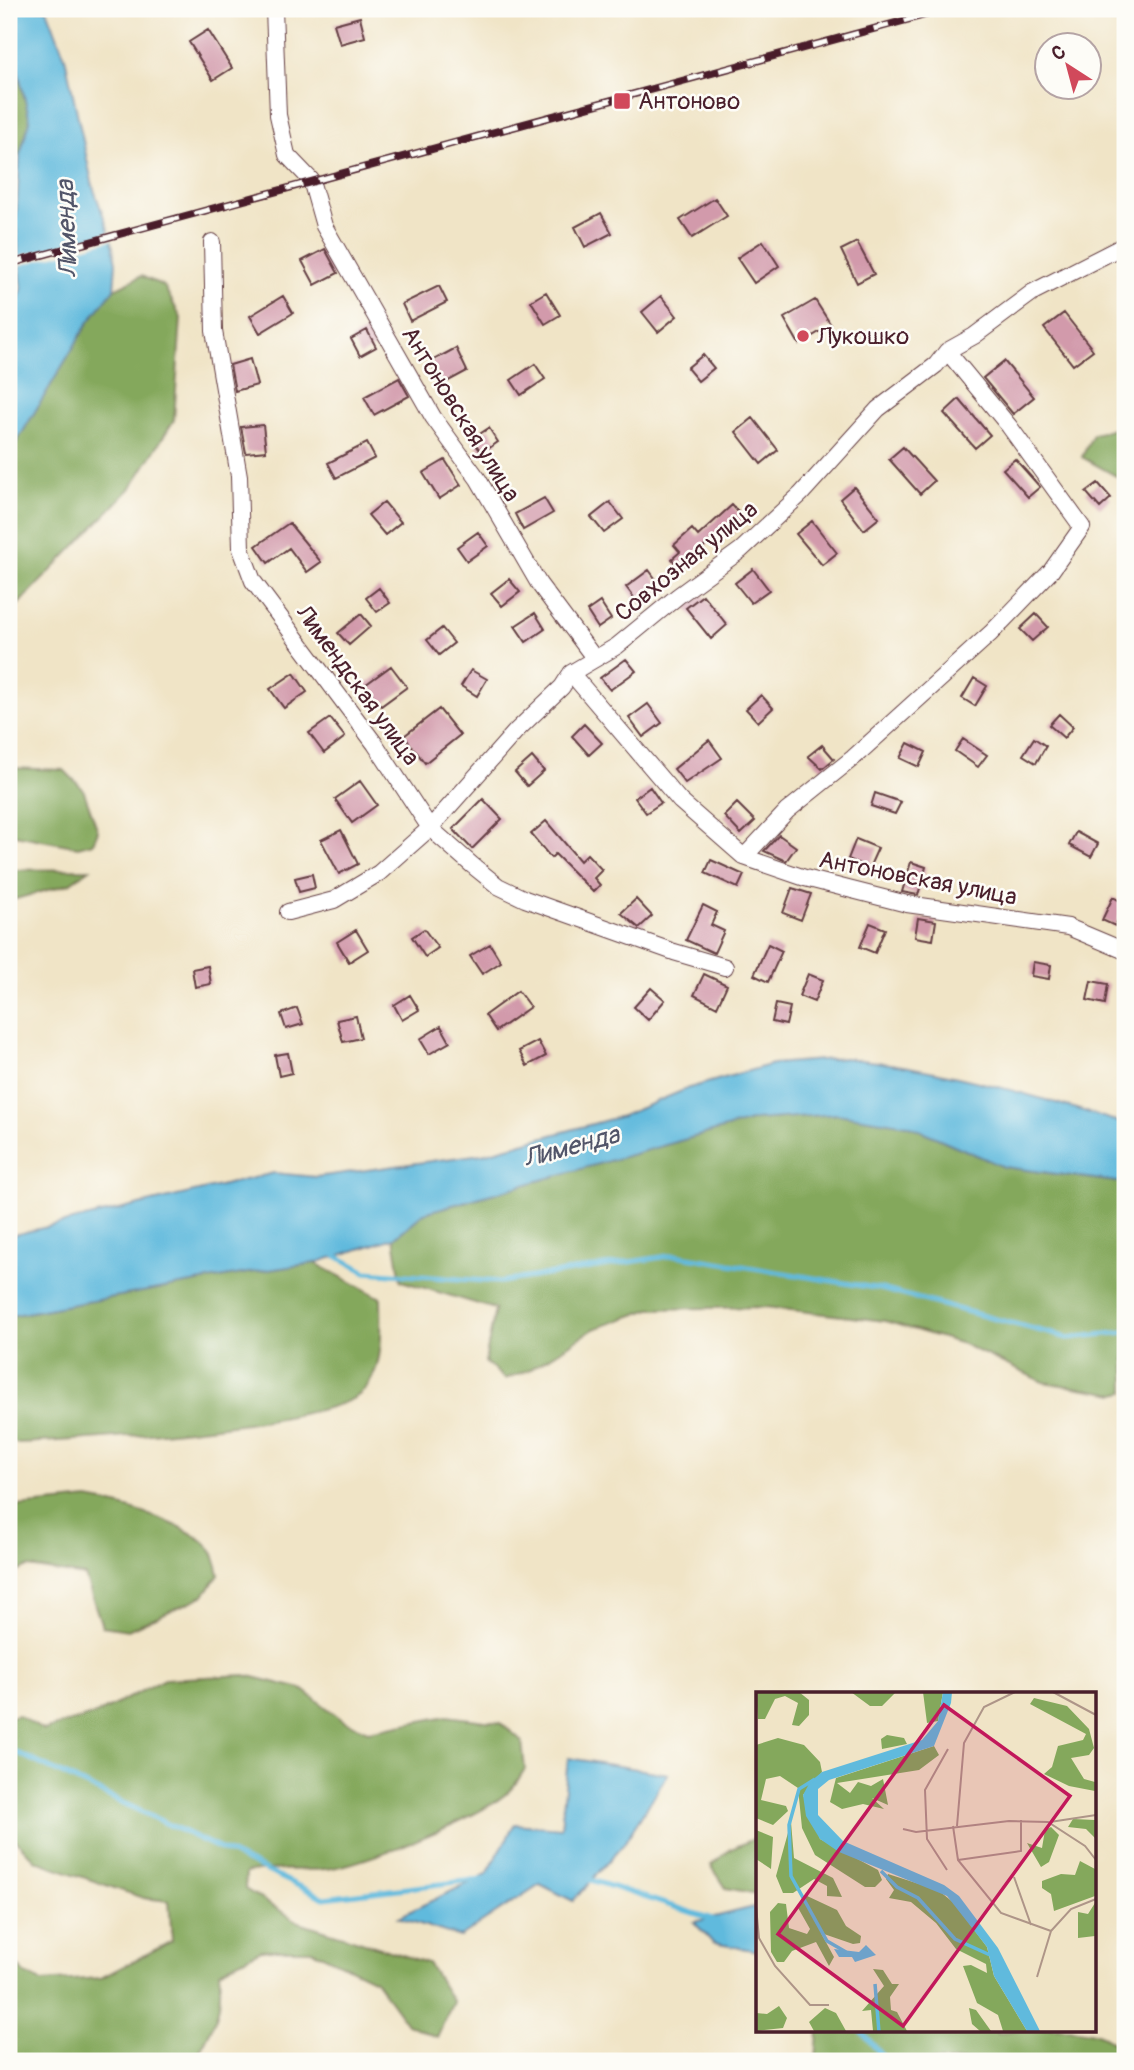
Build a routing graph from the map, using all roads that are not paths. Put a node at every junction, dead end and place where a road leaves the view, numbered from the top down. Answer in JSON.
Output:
{"nodes":[{"id":1,"x":274,"y":9,"type":"edge"},
{"id":2,"x":212,"y":242,"type":"dead end"},
{"id":3,"x":1123,"y":244,"type":"edge"},
{"id":4,"x":947,"y":351,"type":"junction"},
{"id":5,"x":595,"y":659,"type":"junction"},
{"id":6,"x":571,"y":673,"type":"junction"},
{"id":7,"x":430,"y":828,"type":"junction"},
{"id":8,"x":744,"y":857,"type":"junction"},
{"id":9,"x":288,"y":912,"type":"dead end"},
{"id":10,"x":1125,"y":951,"type":"edge"},
{"id":11,"x":725,"y":967,"type":"dead end"}],
"edges":[{"from":1,"to":5,"type":"street","name":"Антоновская улица"},
{"from":2,"to":7,"type":"street","name":"Лимендская улица"},
{"from":3,"to":4,"type":"street","name":"Совхозная улица"},
{"from":4,"to":5,"type":"street","name":"Совхозная улица"},
{"from":4,"to":8,"type":"street"},
{"from":5,"to":6,"type":"street","name":"Совхозная улица"},
{"from":6,"to":7,"type":"street","name":"Совхозная улица"},
{"from":6,"to":8,"type":"street","name":"Антоновская улица"},
{"from":7,"to":9,"type":"street","name":"Совхозная улица"},
{"from":7,"to":11,"type":"street","name":"Лимендская улица"},
{"from":8,"to":10,"type":"street","name":"Антоновская улица"}]}
